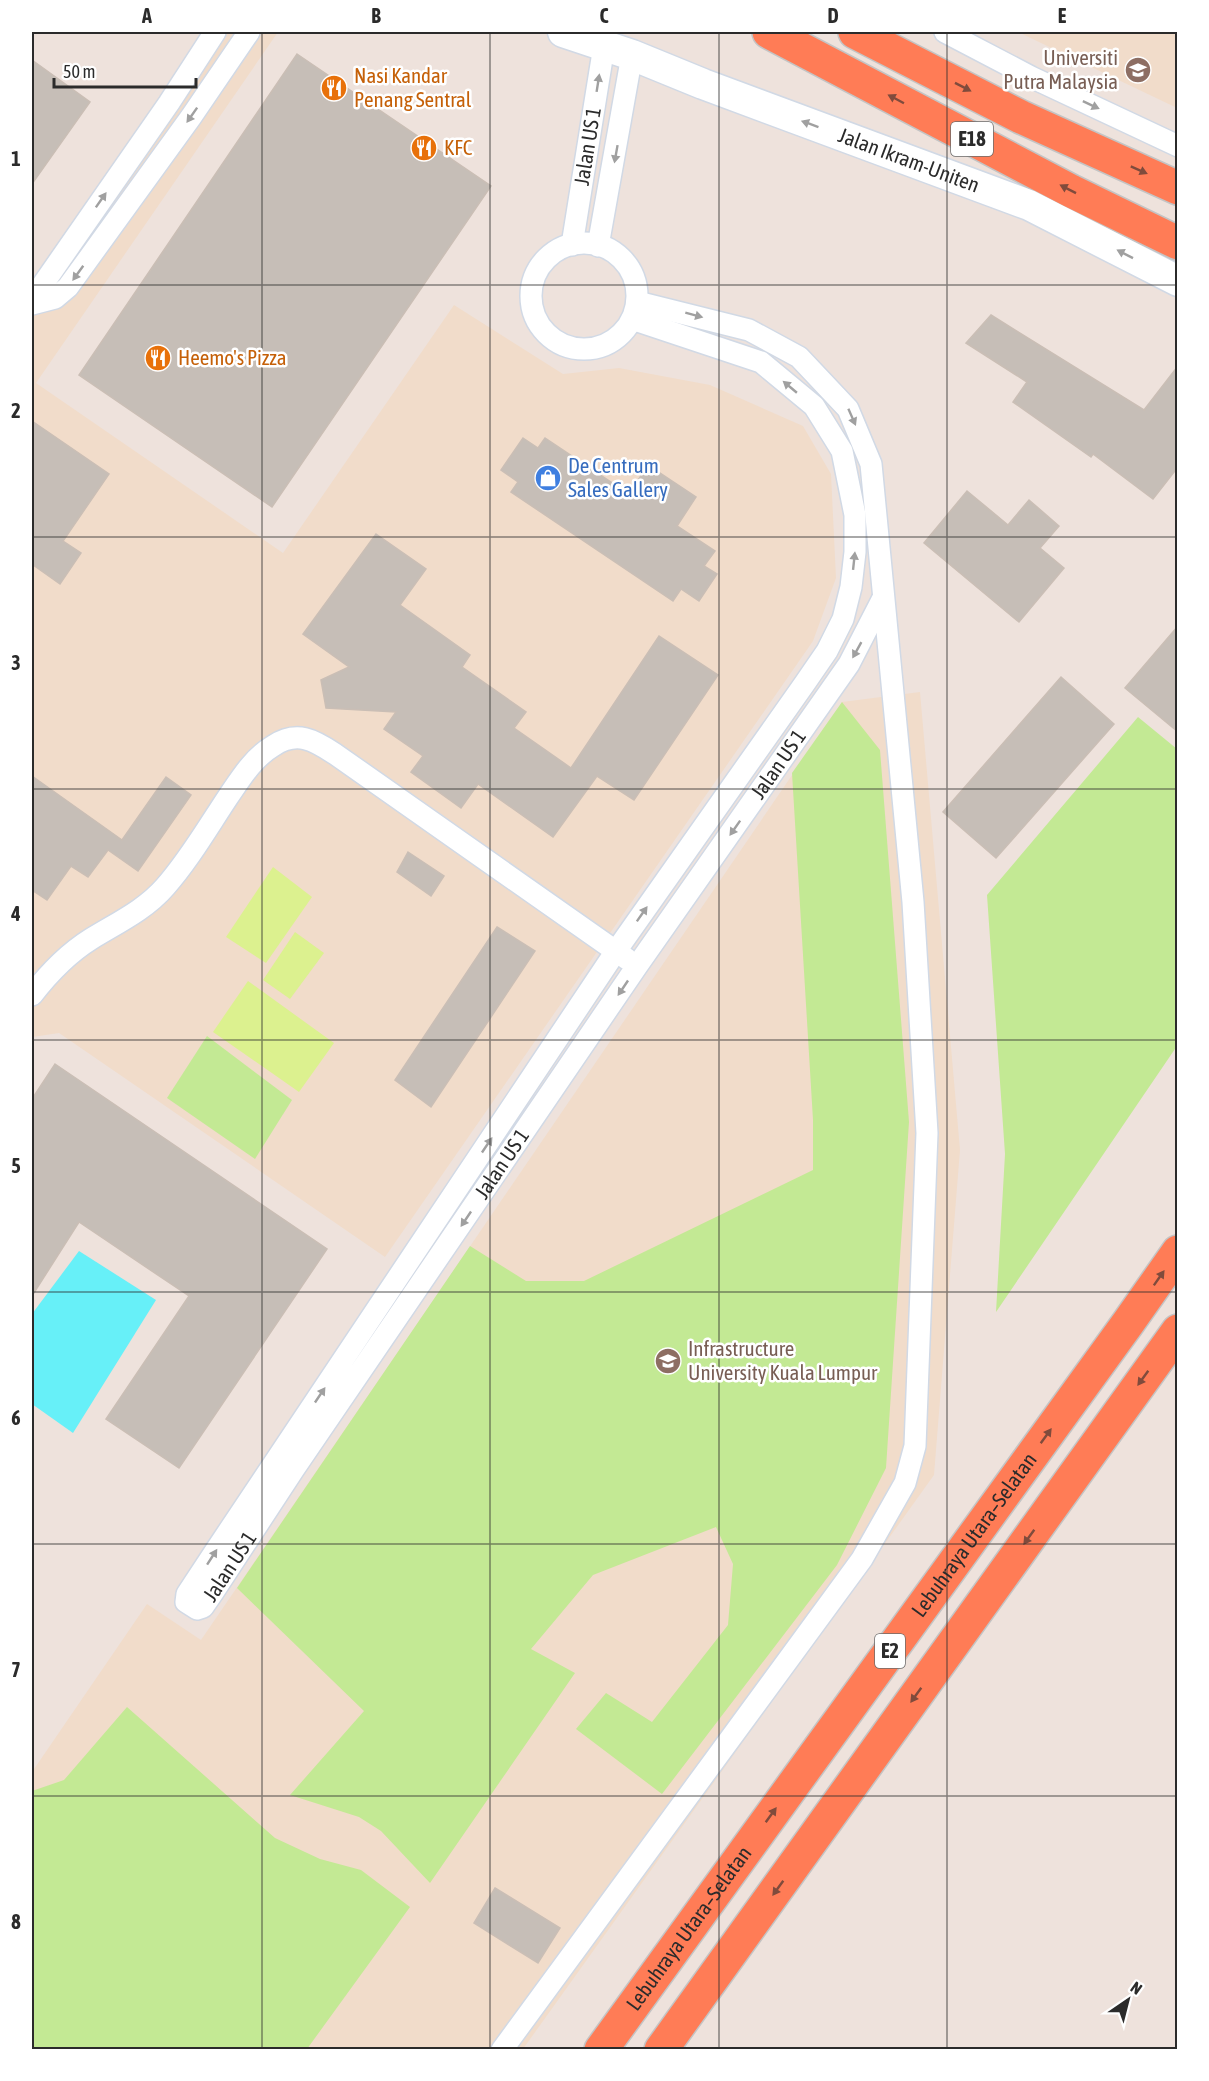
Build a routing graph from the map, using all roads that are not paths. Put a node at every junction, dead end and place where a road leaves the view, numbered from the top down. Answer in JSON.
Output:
{"nodes":[{"id":1,"x":215,"y":32,"type":"edge"},
{"id":2,"x":249,"y":32,"type":"edge"},
{"id":3,"x":563,"y":32,"type":"edge"},
{"id":4,"x":769,"y":32,"type":"edge"},
{"id":5,"x":855,"y":32,"type":"edge"},
{"id":6,"x":945,"y":32,"type":"edge"},
{"id":7,"x":620,"y":44,"type":"edge"},
{"id":8,"x":1178,"y":146,"type":"edge"},
{"id":9,"x":1178,"y":188,"type":"edge"},
{"id":10,"x":1178,"y":243,"type":"edge"},
{"id":11,"x":572,"y":245,"type":"junction"},
{"id":12,"x":598,"y":246,"type":"junction"},
{"id":13,"x":1178,"y":281,"type":"edge"},
{"id":14,"x":32,"y":302,"type":"edge"},
{"id":15,"x":634,"y":310,"type":"junction"},
{"id":16,"x":883,"y":598,"type":"junction"},
{"id":17,"x":616,"y":951,"type":"junction"},
{"id":18,"x":637,"y":966,"type":"junction"},
{"id":19,"x":32,"y":995,"type":"edge"},
{"id":20,"x":1178,"y":1252,"type":"edge"},
{"id":21,"x":1178,"y":1331,"type":"edge"},
{"id":22,"x":502,"y":2049,"type":"edge"},
{"id":23,"x":601,"y":2049,"type":"edge"},
{"id":24,"x":661,"y":2049,"type":"edge"}],
"edges":[{"from":14,"to":1,"type":"street","one_way":true},
{"from":2,"to":14,"type":"street","one_way":true},
{"from":3,"to":7,"type":"main road","name":"Jalan Ikram-Uniten"},
{"from":10,"to":4,"type":"highway","number":"E18","one_way":true},
{"from":5,"to":9,"type":"highway","number":"E18","one_way":true},
{"from":6,"to":8,"type":"street","one_way":true},
{"from":11,"to":7,"type":"street","name":"Jalan US 1","one_way":true},
{"from":7,"to":12,"type":"street","name":"Jalan US 1","one_way":true},
{"from":13,"to":7,"type":"main road","name":"Jalan Ikram-Uniten","one_way":true},
{"from":11,"to":12,"type":"street"},
{"from":11,"to":15,"type":"street"},
{"from":12,"to":15,"type":"street"},
{"from":15,"to":16,"type":"street","one_way":true},
{"from":17,"to":15,"type":"street","name":"Jalan US 1","one_way":true},
{"from":16,"to":18,"type":"street","name":"Jalan US 1","one_way":true},
{"from":16,"to":22,"type":"street"},
{"from":17,"to":18,"type":"street"},
{"from":18,"to":17,"type":"street","name":"Jalan US 1","one_way":true},
{"from":17,"to":19,"type":"street"},
{"from":23,"to":20,"type":"highway","name":"Lebuhraya Utara–Selatan","number":"E2","one_way":true},
{"from":21,"to":24,"type":"highway","number":"E2","one_way":true}]}
